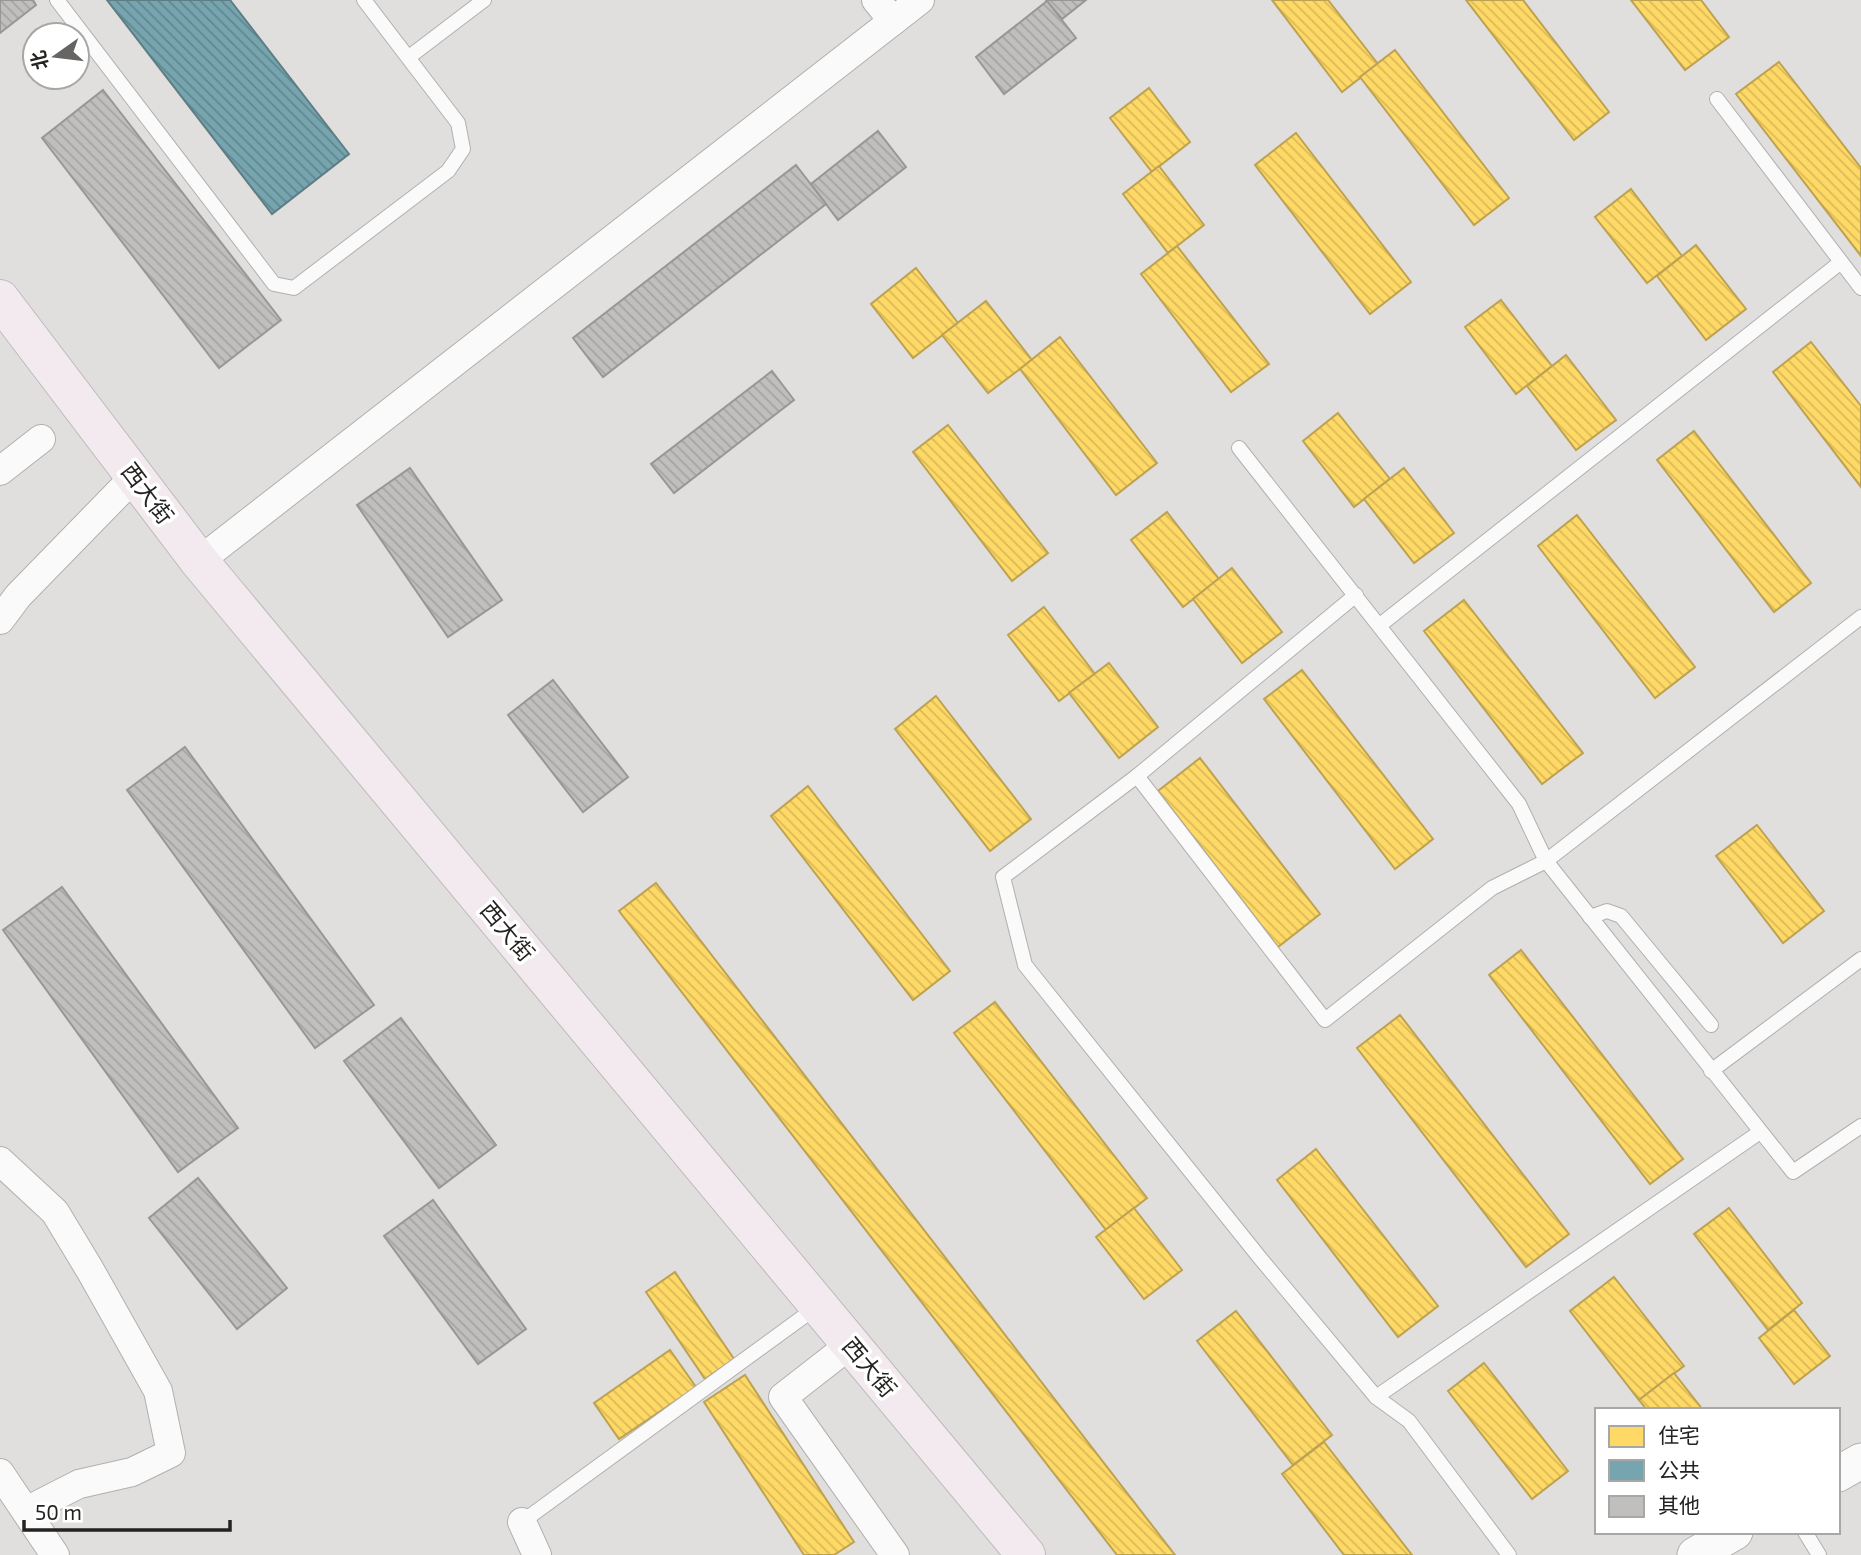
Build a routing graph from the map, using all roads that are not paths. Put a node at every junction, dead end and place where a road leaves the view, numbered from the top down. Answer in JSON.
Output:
{"nodes":[{"id":1,"x":57,"y":0,"type":"edge"},
{"id":2,"x":364,"y":0,"type":"edge"},
{"id":3,"x":484,"y":0,"type":"edge"},
{"id":4,"x":920,"y":0,"type":"edge"},
{"id":5,"x":884,"y":10,"type":"edge"},
{"id":6,"x":409,"y":57,"type":"junction"},
{"id":7,"x":1717,"y":99,"type":"dead end"},
{"id":8,"x":1841,"y":262,"type":"junction"},
{"id":9,"x":1861,"y":288,"type":"edge"},
{"id":10,"x":0,"y":299,"type":"edge"},
{"id":11,"x":41,"y":439,"type":"dead end"},
{"id":12,"x":1239,"y":448,"type":"dead end"},
{"id":13,"x":0,"y":471,"type":"edge"},
{"id":14,"x":135,"y":476,"type":"junction"},
{"id":15,"x":199,"y":561,"type":"junction"},
{"id":16,"x":1356,"y":595,"type":"junction"},
{"id":17,"x":1861,"y":617,"type":"edge"},
{"id":18,"x":0,"y":620,"type":"edge"},
{"id":19,"x":1380,"y":625,"type":"junction"},
{"id":20,"x":1137,"y":776,"type":"junction"},
{"id":21,"x":1546,"y":861,"type":"junction"},
{"id":22,"x":1590,"y":917,"type":"junction"},
{"id":23,"x":1861,"y":959,"type":"edge"},
{"id":24,"x":1711,"y":1026,"type":"dead end"},
{"id":25,"x":1711,"y":1071,"type":"junction"},
{"id":26,"x":1861,"y":1126,"type":"edge"},
{"id":27,"x":1760,"y":1132,"type":"junction"},
{"id":28,"x":0,"y":1161,"type":"edge"},
{"id":29,"x":819,"y":1306,"type":"junction"},
{"id":30,"x":851,"y":1344,"type":"junction"},
{"id":31,"x":1376,"y":1397,"type":"junction"},
{"id":32,"x":1861,"y":1461,"type":"edge"},
{"id":33,"x":0,"y":1473,"type":"edge"},
{"id":34,"x":1840,"y":1473,"type":"edge"},
{"id":35,"x":26,"y":1511,"type":"junction"},
{"id":36,"x":522,"y":1522,"type":"joint"},
{"id":37,"x":1732,"y":1534,"type":"edge"},
{"id":38,"x":1806,"y":1534,"type":"edge"},
{"id":39,"x":55,"y":1555,"type":"edge"},
{"id":40,"x":537,"y":1555,"type":"edge"},
{"id":41,"x":895,"y":1555,"type":"edge"},
{"id":42,"x":1026,"y":1555,"type":"edge"},
{"id":43,"x":1509,"y":1555,"type":"edge"},
{"id":44,"x":1695,"y":1555,"type":"edge"},
{"id":45,"x":1819,"y":1555,"type":"edge"}],
"edges":[{"from":1,"to":6,"type":"lane"},
{"from":2,"to":6,"type":"lane"},
{"from":3,"to":6,"type":"lane"},
{"from":4,"to":5,"type":"street"},
{"from":5,"to":15,"type":"street"},
{"from":7,"to":8,"type":"lane"},
{"from":8,"to":9,"type":"lane"},
{"from":8,"to":19,"type":"lane"},
{"from":10,"to":14,"type":"highway","name":"西大街"},
{"from":11,"to":13,"type":"street"},
{"from":12,"to":16,"type":"lane"},
{"from":14,"to":15,"type":"highway","name":"西大街"},
{"from":14,"to":18,"type":"street"},
{"from":15,"to":29,"type":"highway","name":"西大街"},
{"from":16,"to":19,"type":"lane"},
{"from":16,"to":20,"type":"lane"},
{"from":17,"to":21,"type":"lane"},
{"from":19,"to":21,"type":"lane"},
{"from":20,"to":21,"type":"lane"},
{"from":20,"to":31,"type":"lane"},
{"from":21,"to":22,"type":"lane"},
{"from":22,"to":24,"type":"lane"},
{"from":22,"to":25,"type":"lane"},
{"from":23,"to":25,"type":"lane"},
{"from":25,"to":27,"type":"lane"},
{"from":26,"to":27,"type":"lane"},
{"from":27,"to":31,"type":"lane"},
{"from":28,"to":35,"type":"street"},
{"from":29,"to":30,"type":"highway","name":"西大街"},
{"from":29,"to":36,"type":"lane"},
{"from":30,"to":41,"type":"street"},
{"from":30,"to":42,"type":"highway","name":"西大街"},
{"from":31,"to":43,"type":"lane"},
{"from":32,"to":34,"type":"street"},
{"from":33,"to":35,"type":"street"},
{"from":35,"to":39,"type":"street"},
{"from":36,"to":40,"type":"street"},
{"from":37,"to":44,"type":"street"},
{"from":38,"to":45,"type":"lane"}]}
